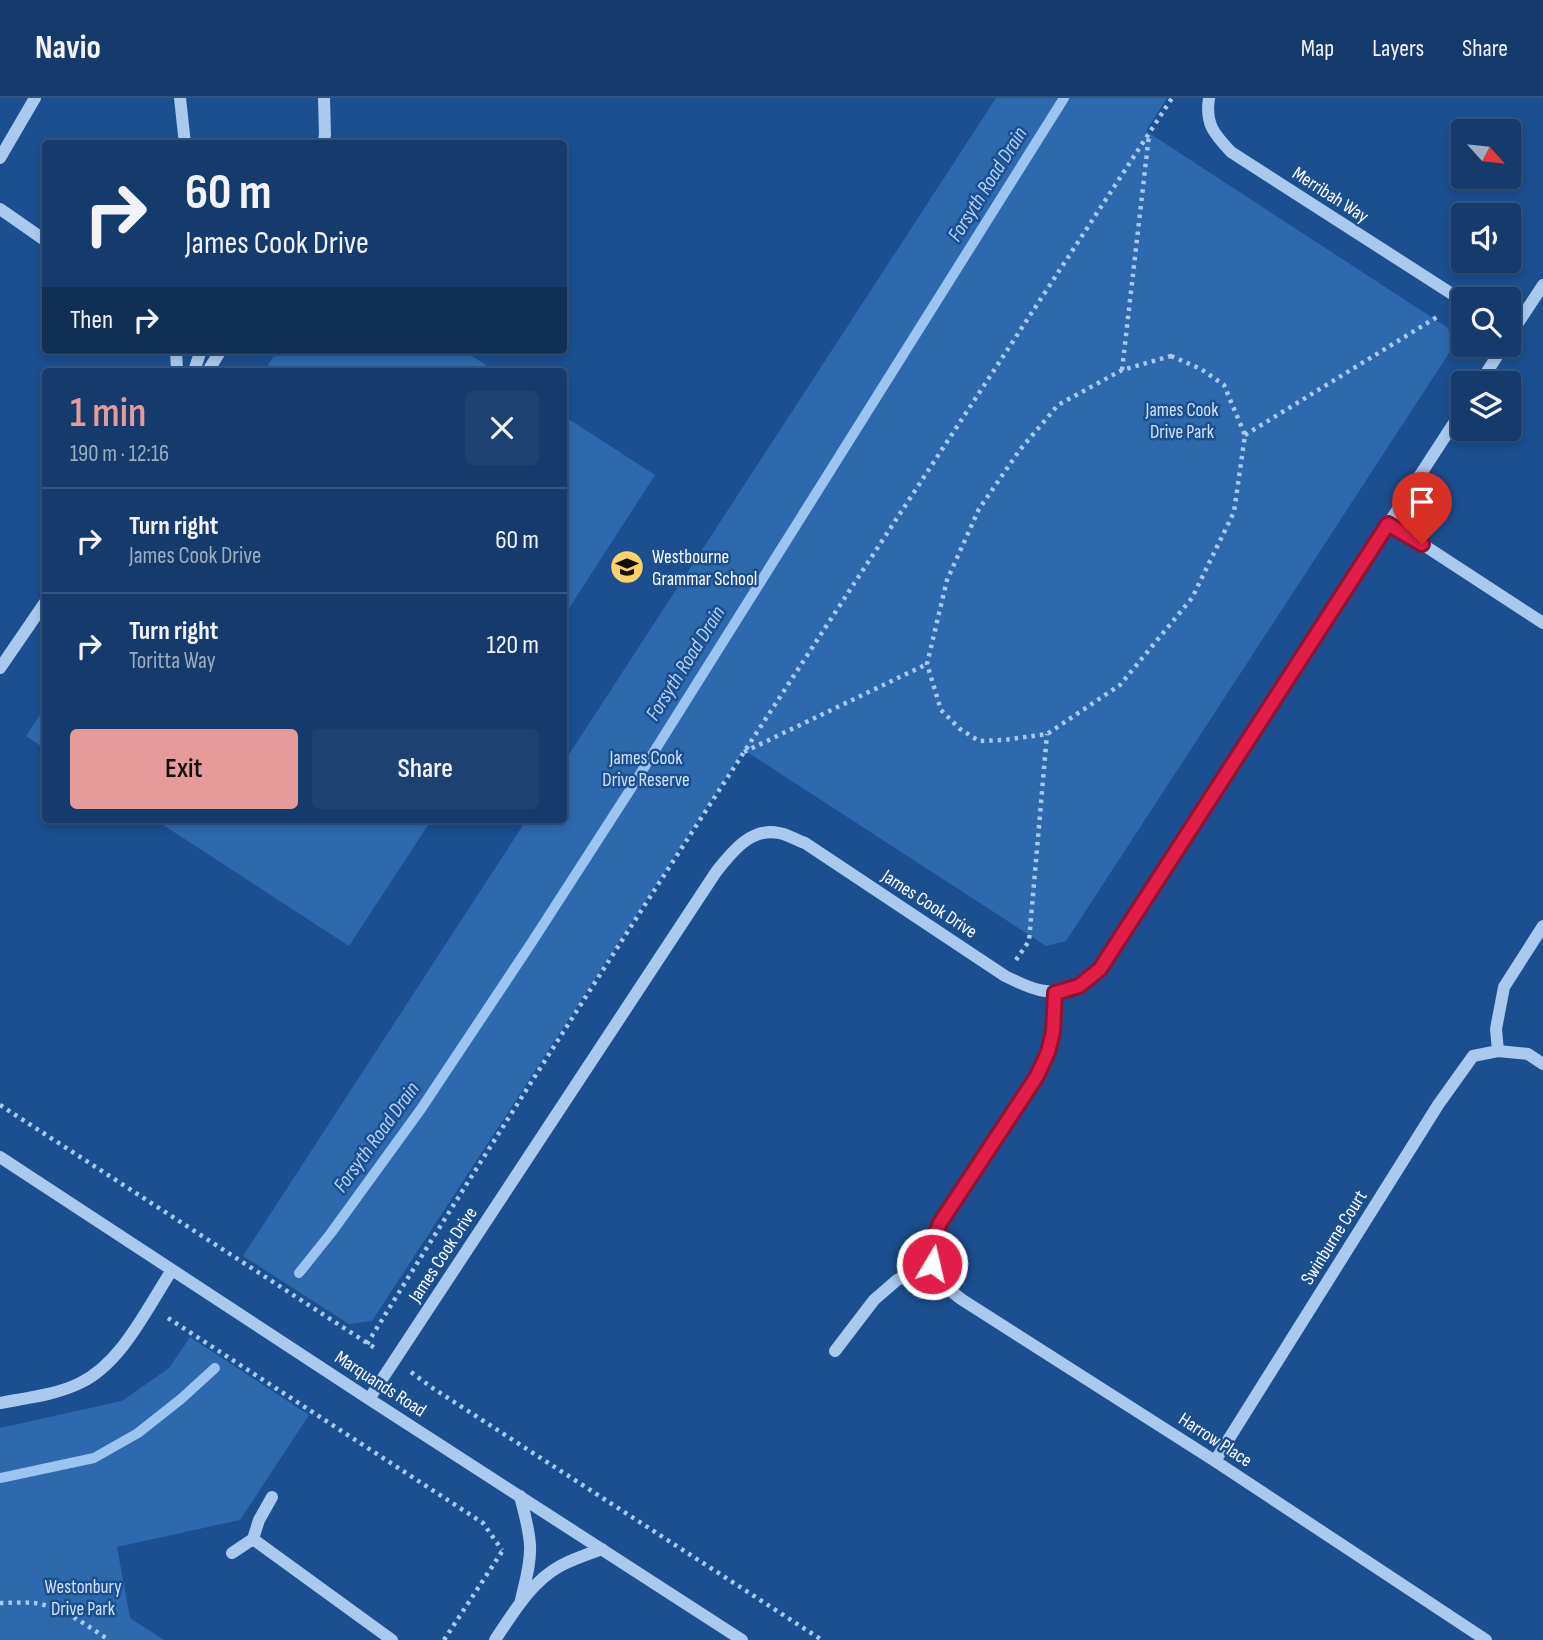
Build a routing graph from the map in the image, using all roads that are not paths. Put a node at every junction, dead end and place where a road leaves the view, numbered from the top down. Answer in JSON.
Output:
{"nodes":[{"id":1,"x":35,"y":98,"type":"edge"},
{"id":2,"x":180,"y":98,"type":"edge"},
{"id":3,"x":324,"y":98,"type":"edge"},
{"id":4,"x":1209,"y":98,"type":"edge"},
{"id":5,"x":185,"y":140,"type":"edge"},
{"id":6,"x":324,"y":140,"type":"edge"},
{"id":7,"x":0,"y":159,"type":"edge"},
{"id":8,"x":0,"y":209,"type":"edge"},
{"id":9,"x":42,"y":238,"type":"edge"},
{"id":10,"x":1543,"y":285,"type":"edge"},
{"id":11,"x":1451,"y":293,"type":"edge"},
{"id":12,"x":1521,"y":318,"type":"edge"},
{"id":13,"x":1451,"y":427,"type":"edge"},
{"id":14,"x":1388,"y":524,"type":"junction"},
{"id":15,"x":42,"y":607,"type":"edge"},
{"id":16,"x":1543,"y":623,"type":"edge"},
{"id":17,"x":0,"y":668,"type":"edge"},
{"id":18,"x":1543,"y":926,"type":"edge"},
{"id":19,"x":1055,"y":993,"type":"junction"},
{"id":20,"x":1498,"y":1051,"type":"junction"},
{"id":21,"x":1543,"y":1064,"type":"edge"},
{"id":22,"x":0,"y":1157,"type":"edge"},
{"id":23,"x":932,"y":1264,"type":"junction"},
{"id":24,"x":172,"y":1269,"type":"junction"},
{"id":25,"x":835,"y":1351,"type":"dead end"},
{"id":26,"x":369,"y":1399,"type":"junction"},
{"id":27,"x":0,"y":1403,"type":"edge"},
{"id":28,"x":1215,"y":1461,"type":"junction"},
{"id":29,"x":520,"y":1496,"type":"junction"},
{"id":30,"x":272,"y":1497,"type":"dead end"},
{"id":31,"x":253,"y":1539,"type":"junction"},
{"id":32,"x":602,"y":1549,"type":"junction"},
{"id":33,"x":232,"y":1553,"type":"dead end"},
{"id":34,"x":521,"y":1601,"type":"junction"},
{"id":35,"x":392,"y":1640,"type":"edge"},
{"id":36,"x":495,"y":1640,"type":"edge"},
{"id":37,"x":742,"y":1640,"type":"edge"},
{"id":38,"x":1486,"y":1640,"type":"edge"}],
"edges":[{"from":1,"to":7,"type":"street"},
{"from":2,"to":5,"type":"street"},
{"from":3,"to":6,"type":"street"},
{"from":4,"to":11,"type":"street","name":"Merribah Way"},
{"from":8,"to":9,"type":"street"},
{"from":10,"to":12,"type":"street"},
{"from":13,"to":14,"type":"street"},
{"from":14,"to":16,"type":"street"},
{"from":14,"to":19,"type":"street"},
{"from":15,"to":17,"type":"street"},
{"from":18,"to":20,"type":"street"},
{"from":19,"to":23,"type":"street"},
{"from":19,"to":26,"type":"street","name":"James Cook Drive"},
{"from":20,"to":21,"type":"street"},
{"from":20,"to":28,"type":"street","name":"Swinburne Court"},
{"from":22,"to":24,"type":"street","name":"Marquands Road"},
{"from":23,"to":25,"type":"street"},
{"from":23,"to":28,"type":"street","name":"Harrow Place"},
{"from":24,"to":26,"type":"street","name":"Marquands Road"},
{"from":24,"to":27,"type":"street"},
{"from":26,"to":29,"type":"street","name":"Marquands Road"},
{"from":28,"to":38,"type":"street","name":"Harrow Place"},
{"from":29,"to":32,"type":"street","name":"Marquands Road"},
{"from":29,"to":34,"type":"street"},
{"from":30,"to":31,"type":"street"},
{"from":31,"to":33,"type":"street"},
{"from":31,"to":35,"type":"street"},
{"from":32,"to":34,"type":"street"},
{"from":32,"to":37,"type":"street","name":"Marquands Road"},
{"from":34,"to":36,"type":"street"}]}
